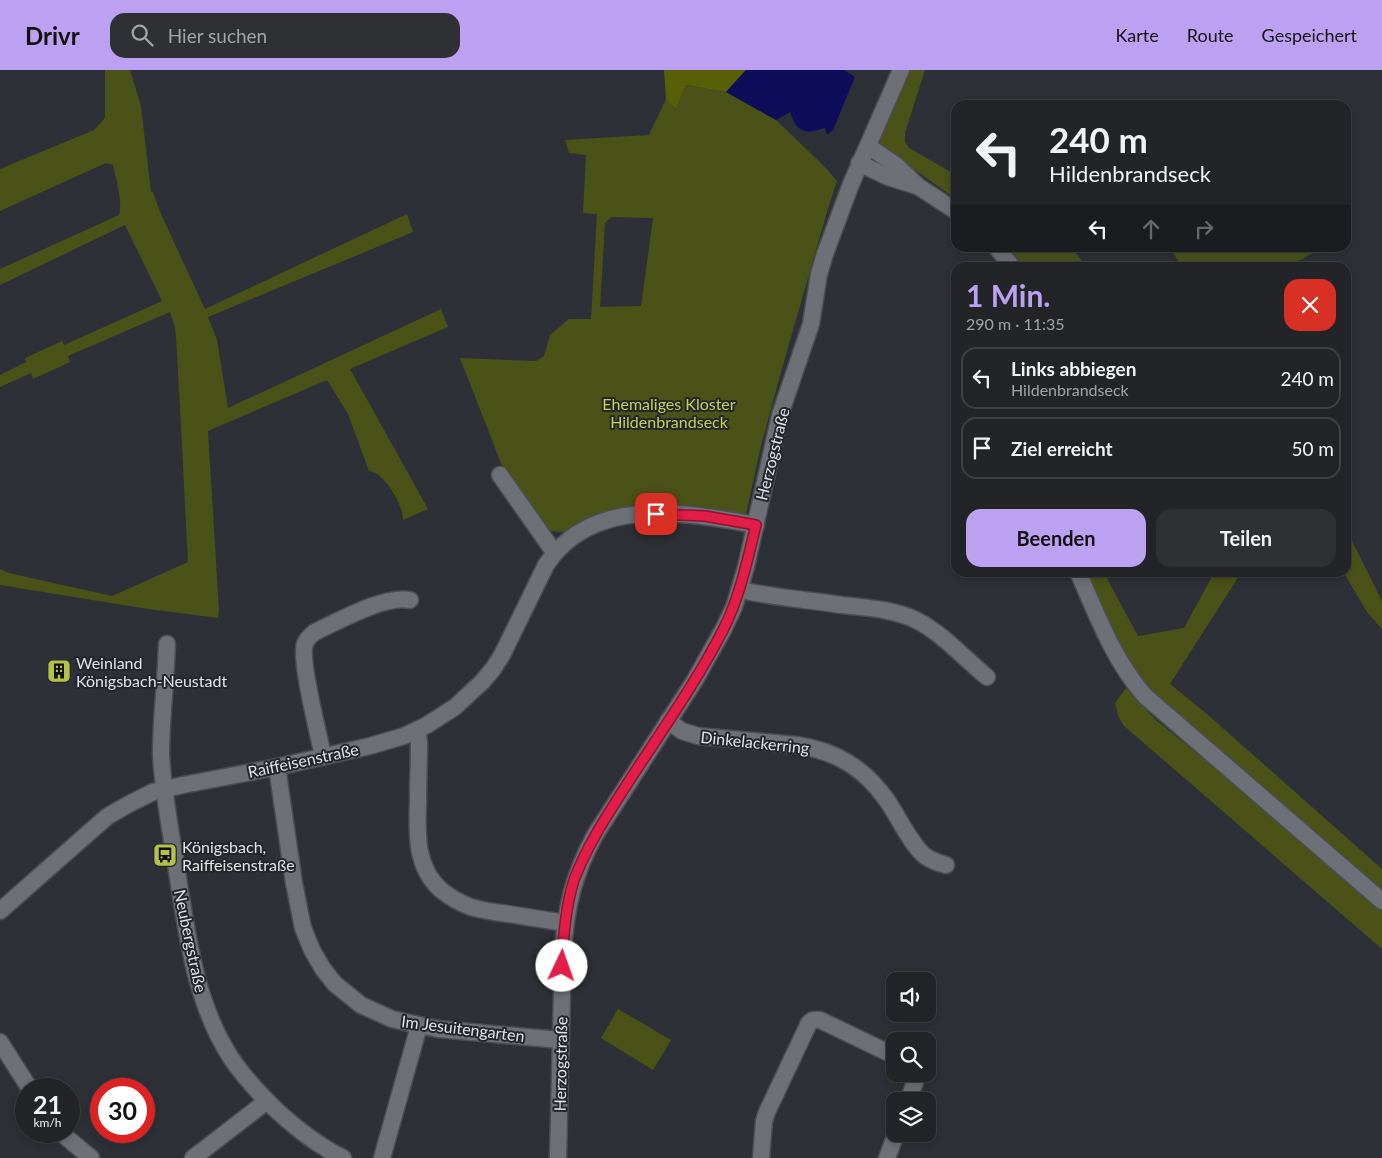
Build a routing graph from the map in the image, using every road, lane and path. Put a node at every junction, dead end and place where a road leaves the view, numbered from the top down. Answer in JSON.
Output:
{"nodes":[{"id":1,"x":901,"y":70,"type":"edge"},
{"id":2,"x":868,"y":146,"type":"junction"},
{"id":3,"x":859,"y":163,"type":"junction"},
{"id":4,"x":919,"y":187,"type":"junction"},
{"id":5,"x":951,"y":208,"type":"edge"},
{"id":6,"x":1000,"y":252,"type":"edge"},
{"id":7,"x":1008,"y":262,"type":"edge"},
{"id":8,"x":500,"y":475,"type":"dead end"},
{"id":9,"x":756,"y":525,"type":"junction"},
{"id":10,"x":554,"y":552,"type":"junction"},
{"id":11,"x":1080,"y":577,"type":"edge"},
{"id":12,"x":740,"y":590,"type":"junction"},
{"id":13,"x":410,"y":600,"type":"dead end"},
{"id":14,"x":167,"y":644,"type":"dead end"},
{"id":15,"x":987,"y":678,"type":"dead end"},
{"id":16,"x":668,"y":721,"type":"junction"},
{"id":17,"x":416,"y":731,"type":"junction"},
{"id":18,"x":322,"y":756,"type":"junction"},
{"id":19,"x":277,"y":767,"type":"junction"},
{"id":20,"x":165,"y":789,"type":"junction"},
{"id":21,"x":946,"y":865,"type":"dead end"},
{"id":22,"x":1382,"y":901,"type":"edge"},
{"id":23,"x":0,"y":911,"type":"edge"},
{"id":24,"x":565,"y":923,"type":"junction"},
{"id":25,"x":419,"y":1026,"type":"junction"},
{"id":26,"x":560,"y":1040,"type":"junction"},
{"id":27,"x":0,"y":1042,"type":"edge"},
{"id":28,"x":886,"y":1052,"type":"edge"},
{"id":29,"x":23,"y":1078,"type":"edge"},
{"id":30,"x":267,"y":1100,"type":"junction"},
{"id":31,"x":893,"y":1142,"type":"edge"},
{"id":32,"x":74,"y":1143,"type":"edge"},
{"id":33,"x":90,"y":1158,"type":"edge"},
{"id":34,"x":193,"y":1158,"type":"edge"},
{"id":35,"x":343,"y":1158,"type":"edge"},
{"id":36,"x":382,"y":1158,"type":"edge"},
{"id":37,"x":558,"y":1158,"type":"edge"},
{"id":38,"x":761,"y":1158,"type":"edge"},
{"id":39,"x":887,"y":1158,"type":"edge"}],
"edges":[{"from":1,"to":2,"type":"street","name":"Herzogstraße"},
{"from":2,"to":3,"type":"street","name":"Herzogstraße"},
{"from":2,"to":4,"type":"street"},
{"from":3,"to":4,"type":"street"},
{"from":3,"to":9,"type":"street","name":"Herzogstraße"},
{"from":4,"to":5,"type":"street"},
{"from":6,"to":7,"type":"street"},
{"from":8,"to":10,"type":"street"},
{"from":9,"to":10,"type":"street"},
{"from":9,"to":12,"type":"street","name":"Herzogstraße"},
{"from":10,"to":17,"type":"street","name":"Raiffeisenstraße"},
{"from":11,"to":22,"type":"street"},
{"from":12,"to":15,"type":"street"},
{"from":12,"to":16,"type":"street","name":"Herzogstraße"},
{"from":13,"to":18,"type":"street"},
{"from":14,"to":20,"type":"street","name":"Neubergstraße"},
{"from":16,"to":21,"type":"street","name":"Dinkelackerring"},
{"from":16,"to":24,"type":"street","name":"Herzogstraße"},
{"from":17,"to":18,"type":"street","name":"Raiffeisenstraße"},
{"from":17,"to":24,"type":"street"},
{"from":18,"to":19,"type":"street","name":"Raiffeisenstraße"},
{"from":19,"to":20,"type":"street","name":"Raiffeisenstraße"},
{"from":19,"to":25,"type":"street","name":"Im Jesuitengarten"},
{"from":20,"to":23,"type":"street","name":"Raiffeisenstraße"},
{"from":20,"to":30,"type":"street","name":"Neubergstraße"},
{"from":24,"to":26,"type":"street","name":"Herzogstraße"},
{"from":25,"to":26,"type":"street","name":"Im Jesuitengarten"},
{"from":25,"to":36,"type":"street"},
{"from":26,"to":37,"type":"street","name":"Herzogstraße"},
{"from":27,"to":29,"type":"street"},
{"from":28,"to":38,"type":"street"},
{"from":30,"to":34,"type":"street"},
{"from":30,"to":35,"type":"street","name":"Neubergstraße"},
{"from":31,"to":39,"type":"street"},
{"from":32,"to":33,"type":"street"}]}
